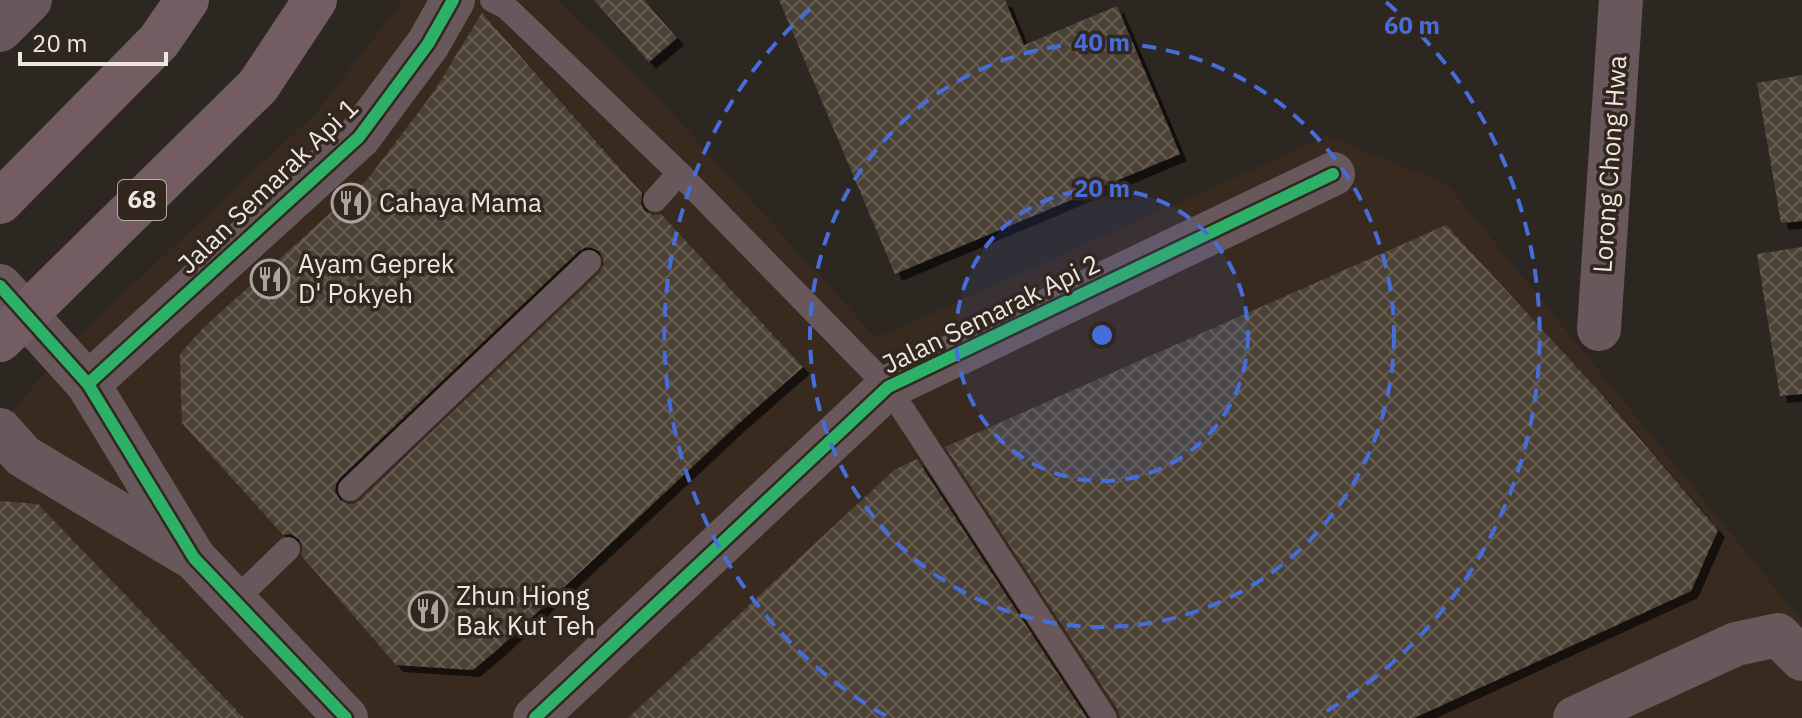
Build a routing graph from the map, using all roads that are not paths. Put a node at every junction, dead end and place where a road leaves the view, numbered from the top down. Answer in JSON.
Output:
{"nodes":[{"id":1,"x":30,"y":0,"type":"edge"},
{"id":2,"x":187,"y":0,"type":"edge"},
{"id":3,"x":315,"y":0,"type":"edge"},
{"id":4,"x":453,"y":0,"type":"edge"},
{"id":5,"x":492,"y":0,"type":"edge"},
{"id":6,"x":1621,"y":0,"type":"edge"},
{"id":7,"x":0,"y":30,"type":"edge"},
{"id":8,"x":679,"y":173,"type":"junction"},
{"id":9,"x":1333,"y":174,"type":"dead end"},
{"id":10,"x":3,"y":191,"type":"edge"},
{"id":11,"x":655,"y":200,"type":"dead end"},
{"id":12,"x":589,"y":262,"type":"dead end"},
{"id":13,"x":9,"y":313,"type":"edge"},
{"id":14,"x":1599,"y":329,"type":"dead end"},
{"id":15,"x":88,"y":384,"type":"junction"},
{"id":16,"x":888,"y":387,"type":"junction"},
{"id":17,"x":0,"y":430,"type":"edge"},
{"id":18,"x":350,"y":489,"type":"dead end"},
{"id":19,"x":288,"y":549,"type":"dead end"},
{"id":20,"x":194,"y":558,"type":"junction"},
{"id":21,"x":234,"y":601,"type":"junction"},
{"id":22,"x":1802,"y":659,"type":"edge"},
{"id":23,"x":346,"y":718,"type":"edge"},
{"id":24,"x":535,"y":718,"type":"edge"},
{"id":25,"x":1105,"y":718,"type":"edge"},
{"id":26,"x":1575,"y":718,"type":"edge"}],
"edges":[{"from":1,"to":7,"type":"street"},
{"from":2,"to":10,"type":"main road"},
{"from":3,"to":13,"type":"main road","number":"68"},
{"from":4,"to":15,"type":"street","name":"Jalan Semarak Api 1"},
{"from":5,"to":8,"type":"lane"},
{"from":6,"to":14,"type":"street","name":"Lorong Chong Hwa"},
{"from":8,"to":11,"type":"lane"},
{"from":8,"to":16,"type":"lane"},
{"from":9,"to":16,"type":"street","name":"Jalan Semarak Api 2"},
{"from":12,"to":18,"type":"lane"},
{"from":13,"to":15,"type":"street"},
{"from":15,"to":20,"type":"street"},
{"from":16,"to":24,"type":"street","name":"Jalan Semarak Api 2"},
{"from":16,"to":25,"type":"lane"},
{"from":17,"to":20,"type":"street"},
{"from":19,"to":21,"type":"lane"},
{"from":20,"to":21,"type":"street"},
{"from":21,"to":23,"type":"street"},
{"from":22,"to":26,"type":"street"}]}
